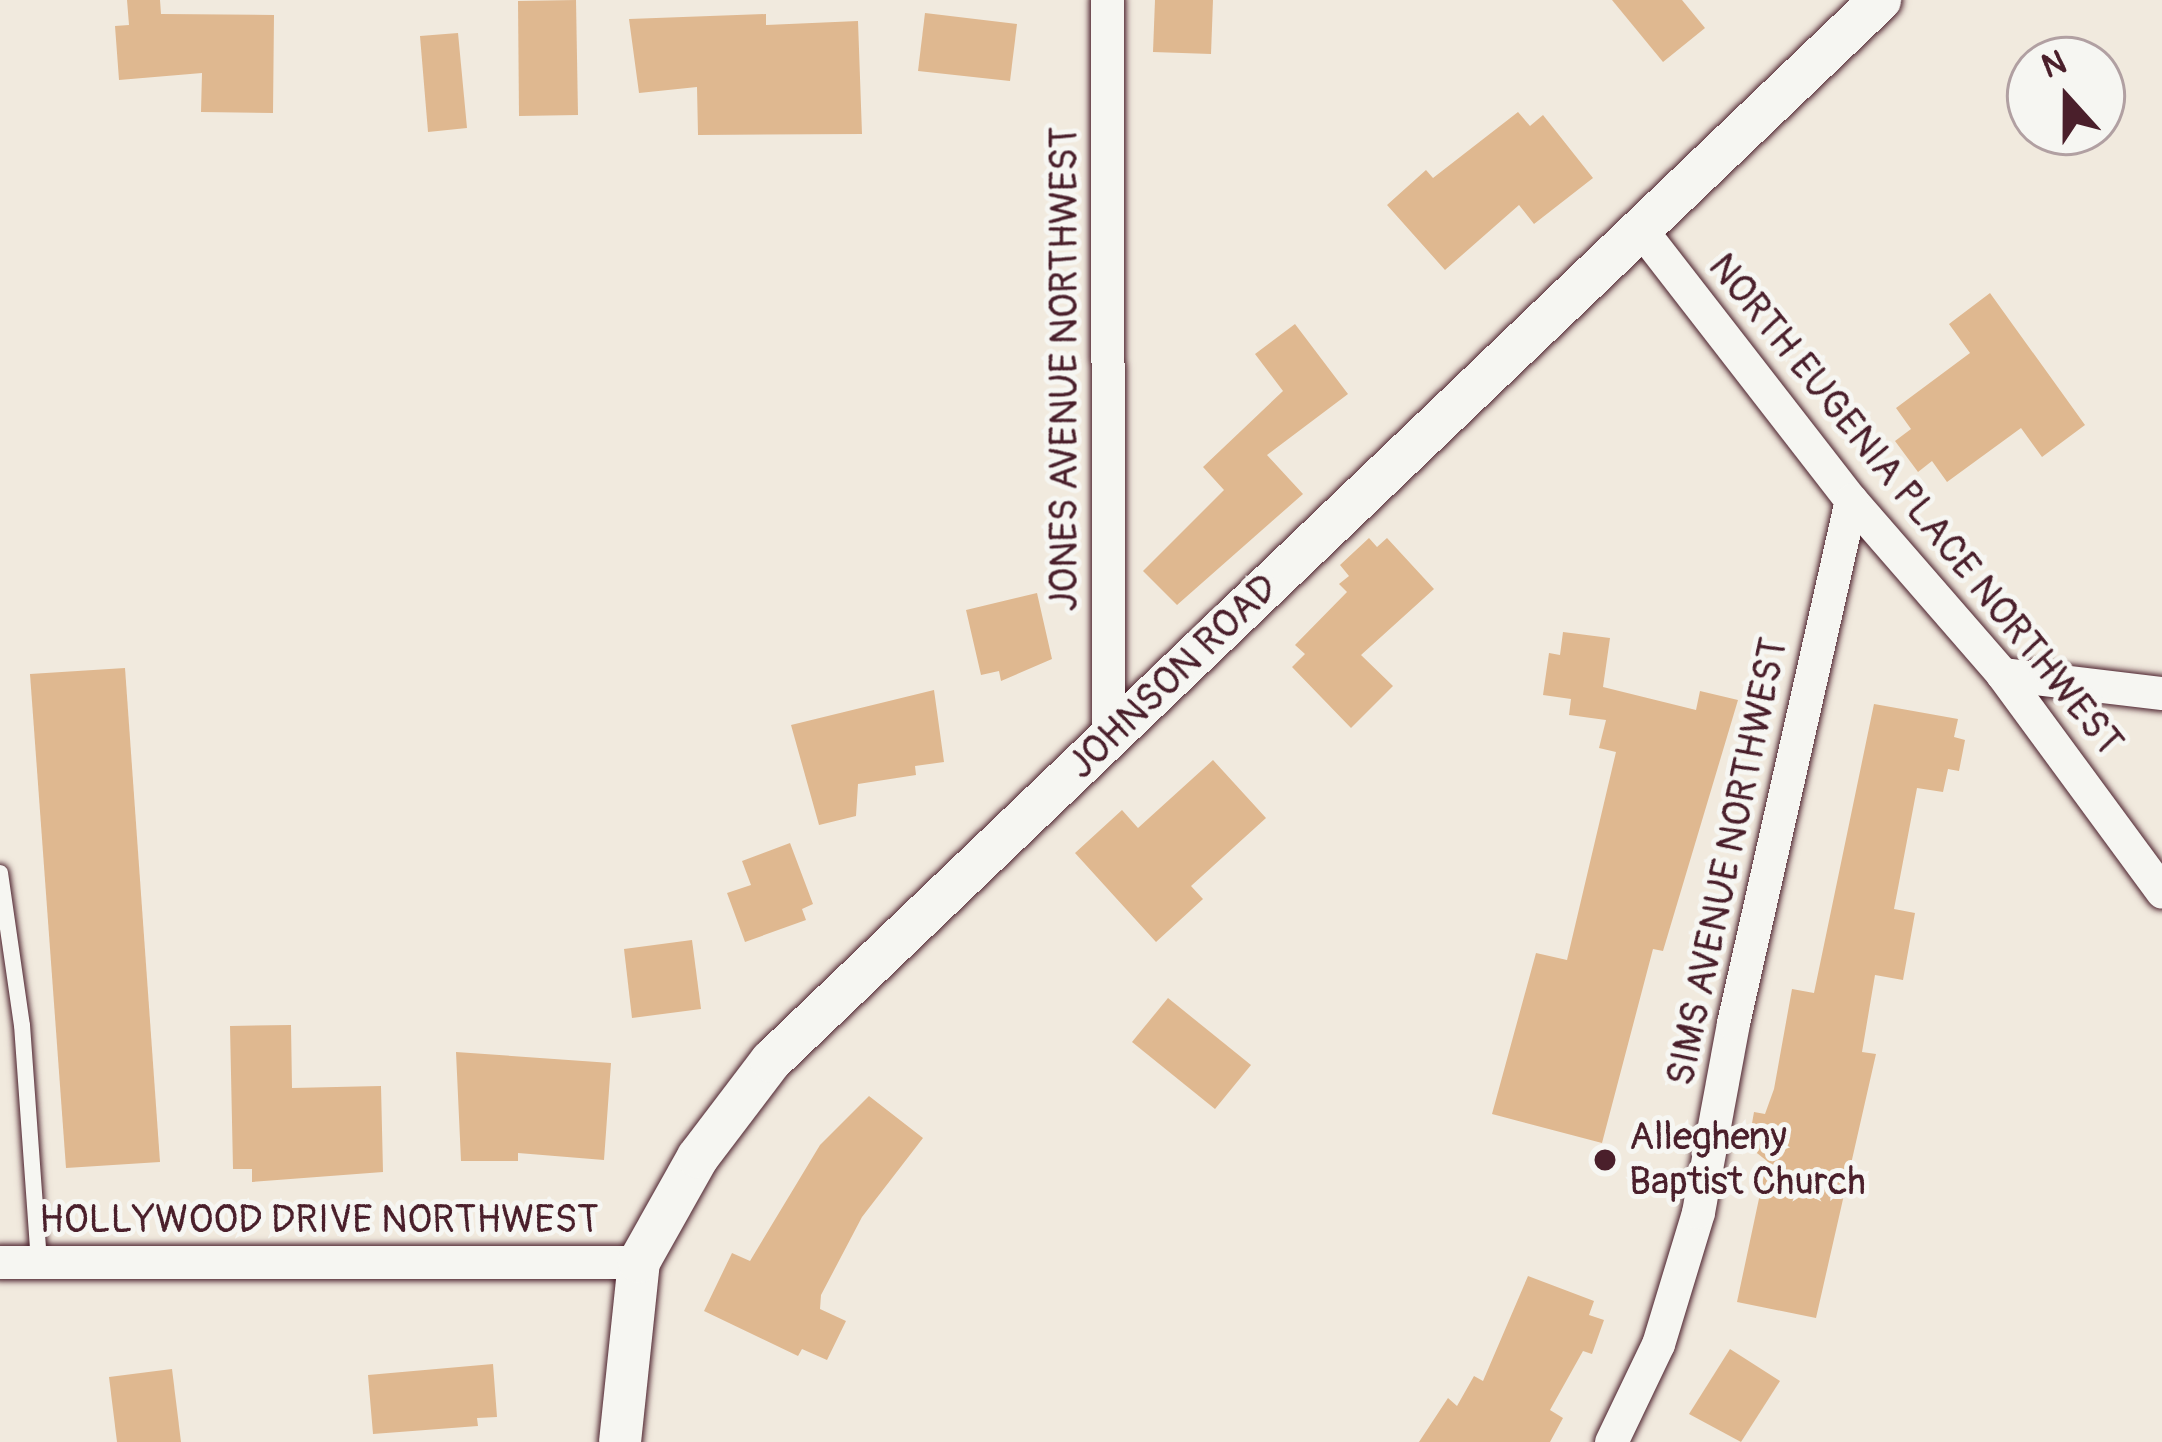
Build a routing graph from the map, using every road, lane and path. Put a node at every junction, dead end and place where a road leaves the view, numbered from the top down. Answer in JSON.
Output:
{"nodes":[{"id":1,"x":1107,"y":0,"type":"edge"},
{"id":2,"x":1880,"y":0,"type":"edge"},
{"id":3,"x":1642,"y":231,"type":"junction"},
{"id":4,"x":1851,"y":500,"type":"junction"},
{"id":5,"x":2002,"y":674,"type":"junction"},
{"id":6,"x":2162,"y":693,"type":"edge"},
{"id":7,"x":1108,"y":739,"type":"junction"},
{"id":8,"x":0,"y":873,"type":"edge"},
{"id":9,"x":2162,"y":892,"type":"edge"},
{"id":10,"x":0,"y":1262,"type":"edge"},
{"id":11,"x":38,"y":1262,"type":"junction"},
{"id":12,"x":639,"y":1262,"type":"junction"},
{"id":13,"x":620,"y":1442,"type":"edge"},
{"id":14,"x":1611,"y":1442,"type":"edge"}],
"edges":[{"from":1,"to":7,"type":"street","name":"JONES AVENUE NORTHWEST"},
{"from":2,"to":3,"type":"street","name":"JOHNSON ROAD"},
{"from":3,"to":4,"type":"street","name":"NORTH EUGENIA PLACE NORTHWEST"},
{"from":3,"to":7,"type":"street","name":"JOHNSON ROAD"},
{"from":4,"to":5,"type":"street","name":"NORTH EUGENIA PLACE NORTHWEST"},
{"from":4,"to":14,"type":"street","name":"SIMS AVENUE NORTHWEST"},
{"from":5,"to":6,"type":"street"},
{"from":5,"to":9,"type":"street","name":"NORTH EUGENIA PLACE NORTHWEST"},
{"from":7,"to":12,"type":"street","name":"JOHNSON ROAD"},
{"from":8,"to":11,"type":"lane"},
{"from":10,"to":11,"type":"street","name":"HOLLYWOOD DRIVE NORTHWEST"},
{"from":11,"to":12,"type":"street","name":"HOLLYWOOD DRIVE NORTHWEST"},
{"from":12,"to":13,"type":"street","name":"JOHNSON ROAD"}]}
